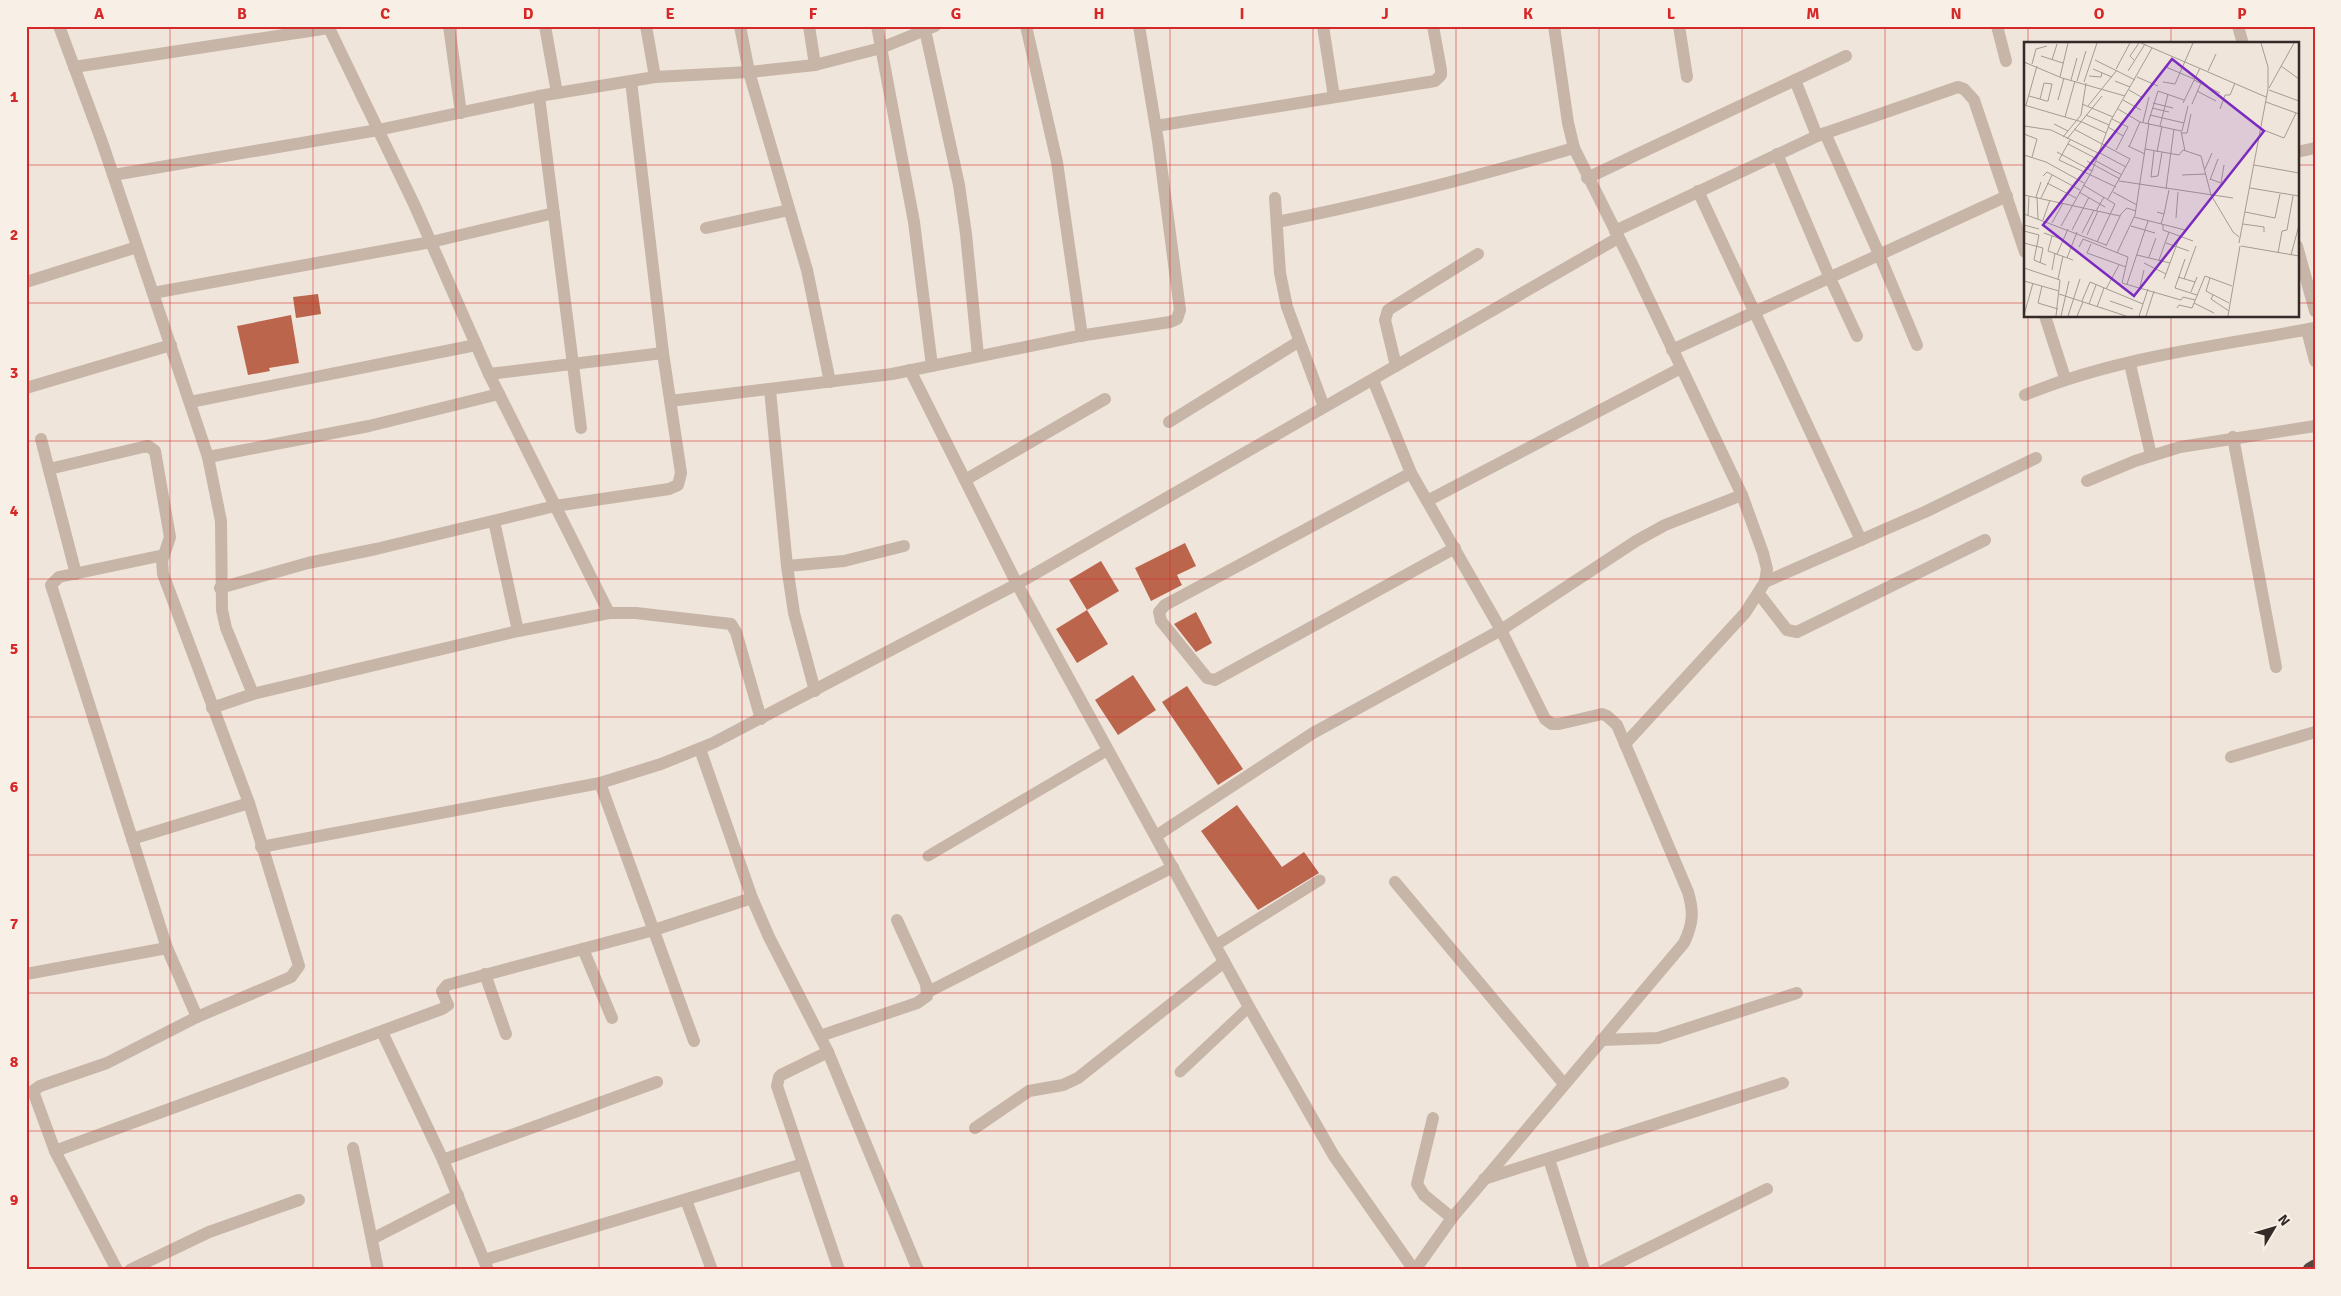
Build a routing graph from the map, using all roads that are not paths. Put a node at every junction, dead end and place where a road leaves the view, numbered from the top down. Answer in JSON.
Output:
{"nodes":[{"id":1,"x":60,"y":26,"type":"edge"},
{"id":2,"x":449,"y":26,"type":"edge"},
{"id":3,"x":545,"y":26,"type":"edge"},
{"id":4,"x":646,"y":26,"type":"edge"},
{"id":5,"x":740,"y":26,"type":"edge"},
{"id":6,"x":809,"y":26,"type":"edge"},
{"id":7,"x":877,"y":26,"type":"edge"},
{"id":8,"x":1026,"y":26,"type":"edge"},
{"id":9,"x":1138,"y":26,"type":"edge"},
{"id":10,"x":1323,"y":26,"type":"edge"},
{"id":11,"x":1434,"y":26,"type":"edge"},
{"id":12,"x":1554,"y":26,"type":"edge"},
{"id":13,"x":1679,"y":26,"type":"edge"},
{"id":14,"x":1997,"y":26,"type":"edge"},
{"id":15,"x":2238,"y":26,"type":"edge"},
{"id":16,"x":329,"y":27,"type":"edge"},
{"id":17,"x":930,"y":28,"type":"edge"},
{"id":18,"x":2242,"y":42,"type":"edge"},
{"id":19,"x":881,"y":48,"type":"junction"},
{"id":20,"x":1846,"y":56,"type":"dead end"},
{"id":21,"x":2006,"y":61,"type":"dead end"},
{"id":22,"x":815,"y":65,"type":"junction"},
{"id":23,"x":74,"y":67,"type":"junction"},
{"id":24,"x":749,"y":72,"type":"junction"},
{"id":25,"x":655,"y":77,"type":"junction"},
{"id":26,"x":1687,"y":77,"type":"dead end"},
{"id":27,"x":1795,"y":80,"type":"junction"},
{"id":28,"x":631,"y":81,"type":"junction"},
{"id":29,"x":557,"y":93,"type":"junction"},
{"id":30,"x":540,"y":96,"type":"junction"},
{"id":31,"x":1334,"y":97,"type":"junction"},
{"id":32,"x":461,"y":113,"type":"junction"},
{"id":33,"x":1156,"y":126,"type":"junction"},
{"id":34,"x":378,"y":130,"type":"junction"},
{"id":35,"x":1821,"y":134,"type":"junction"},
{"id":36,"x":1574,"y":148,"type":"junction"},
{"id":37,"x":2315,"y":148,"type":"edge"},
{"id":38,"x":2298,"y":152,"type":"edge"},
{"id":39,"x":1777,"y":154,"type":"junction"},
{"id":40,"x":113,"y":175,"type":"junction"},
{"id":41,"x":1587,"y":178,"type":"junction"},
{"id":42,"x":1698,"y":191,"type":"junction"},
{"id":43,"x":2007,"y":196,"type":"junction"},
{"id":44,"x":1276,"y":198,"type":"dead end"},
{"id":45,"x":789,"y":210,"type":"junction"},
{"id":46,"x":554,"y":213,"type":"junction"},
{"id":47,"x":1277,"y":222,"type":"junction"},
{"id":48,"x":706,"y":228,"type":"dead end"},
{"id":49,"x":1616,"y":234,"type":"junction"},
{"id":50,"x":431,"y":242,"type":"junction"},
{"id":51,"x":137,"y":247,"type":"junction"},
{"id":52,"x":2024,"y":249,"type":"edge"},
{"id":53,"x":2298,"y":250,"type":"edge"},
{"id":54,"x":1478,"y":254,"type":"dead end"},
{"id":55,"x":1880,"y":254,"type":"junction"},
{"id":56,"x":1829,"y":276,"type":"junction"},
{"id":57,"x":26,"y":282,"type":"edge"},
{"id":58,"x":153,"y":293,"type":"junction"},
{"id":59,"x":1755,"y":310,"type":"junction"},
{"id":60,"x":2315,"y":311,"type":"edge"},
{"id":61,"x":2046,"y":318,"type":"edge"},
{"id":62,"x":2311,"y":329,"type":"edge"},
{"id":63,"x":1082,"y":336,"type":"junction"},
{"id":64,"x":1858,"y":336,"type":"dead end"},
{"id":65,"x":1298,"y":342,"type":"junction"},
{"id":66,"x":170,"y":345,"type":"junction"},
{"id":67,"x":476,"y":345,"type":"junction"},
{"id":68,"x":1917,"y":345,"type":"dead end"},
{"id":69,"x":1672,"y":350,"type":"junction"},
{"id":70,"x":662,"y":353,"type":"junction"},
{"id":71,"x":978,"y":356,"type":"junction"},
{"id":72,"x":2315,"y":361,"type":"edge"},
{"id":73,"x":573,"y":364,"type":"junction"},
{"id":74,"x":2130,"y":364,"type":"junction"},
{"id":75,"x":932,"y":366,"type":"junction"},
{"id":76,"x":1396,"y":366,"type":"junction"},
{"id":77,"x":1681,"y":368,"type":"junction"},
{"id":78,"x":910,"y":370,"type":"junction"},
{"id":79,"x":489,"y":374,"type":"junction"},
{"id":80,"x":2065,"y":378,"type":"junction"},
{"id":81,"x":1372,"y":380,"type":"junction"},
{"id":82,"x":830,"y":382,"type":"junction"},
{"id":83,"x":26,"y":388,"type":"edge"},
{"id":84,"x":770,"y":390,"type":"junction"},
{"id":85,"x":499,"y":394,"type":"junction"},
{"id":86,"x":2024,"y":395,"type":"dead end"},
{"id":87,"x":1105,"y":399,"type":"dead end"},
{"id":88,"x":670,"y":401,"type":"junction"},
{"id":89,"x":190,"y":402,"type":"junction"},
{"id":90,"x":1324,"y":407,"type":"junction"},
{"id":91,"x":1169,"y":422,"type":"dead end"},
{"id":92,"x":2315,"y":426,"type":"edge"},
{"id":93,"x":581,"y":428,"type":"dead end"},
{"id":94,"x":2233,"y":438,"type":"junction"},
{"id":95,"x":41,"y":439,"type":"dead end"},
{"id":96,"x":2151,"y":456,"type":"junction"},
{"id":97,"x":208,"y":457,"type":"junction"},
{"id":98,"x":2036,"y":458,"type":"dead end"},
{"id":99,"x":49,"y":469,"type":"junction"},
{"id":100,"x":1411,"y":472,"type":"junction"},
{"id":101,"x":965,"y":480,"type":"junction"},
{"id":102,"x":2087,"y":480,"type":"dead end"},
{"id":103,"x":1742,"y":495,"type":"junction"},
{"id":104,"x":1427,"y":501,"type":"junction"},
{"id":105,"x":555,"y":506,"type":"junction"},
{"id":106,"x":494,"y":521,"type":"junction"},
{"id":107,"x":1860,"y":540,"type":"junction"},
{"id":108,"x":1984,"y":540,"type":"dead end"},
{"id":109,"x":904,"y":546,"type":"dead end"},
{"id":110,"x":1455,"y":548,"type":"junction"},
{"id":111,"x":164,"y":555,"type":"junction"},
{"id":112,"x":787,"y":566,"type":"junction"},
{"id":113,"x":76,"y":574,"type":"junction"},
{"id":114,"x":1765,"y":582,"type":"junction"},
{"id":115,"x":1017,"y":584,"type":"junction"},
{"id":116,"x":220,"y":588,"type":"junction"},
{"id":117,"x":1758,"y":594,"type":"junction"},
{"id":118,"x":609,"y":613,"type":"junction"},
{"id":119,"x":518,"y":630,"type":"junction"},
{"id":120,"x":1501,"y":630,"type":"junction"},
{"id":121,"x":2276,"y":667,"type":"dead end"},
{"id":122,"x":815,"y":691,"type":"junction"},
{"id":123,"x":253,"y":694,"type":"junction"},
{"id":124,"x":212,"y":708,"type":"junction"},
{"id":125,"x":761,"y":720,"type":"junction"},
{"id":126,"x":2315,"y":732,"type":"edge"},
{"id":127,"x":1626,"y":744,"type":"junction"},
{"id":128,"x":700,"y":748,"type":"junction"},
{"id":129,"x":1108,"y":750,"type":"junction"},
{"id":130,"x":2231,"y":757,"type":"dead end"},
{"id":131,"x":600,"y":783,"type":"junction"},
{"id":132,"x":249,"y":803,"type":"junction"},
{"id":133,"x":1156,"y":836,"type":"junction"},
{"id":134,"x":132,"y":839,"type":"junction"},
{"id":135,"x":261,"y":847,"type":"junction"},
{"id":136,"x":928,"y":856,"type":"dead end"},
{"id":137,"x":1173,"y":867,"type":"junction"},
{"id":138,"x":1320,"y":880,"type":"dead end"},
{"id":139,"x":1395,"y":882,"type":"dead end"},
{"id":140,"x":752,"y":898,"type":"junction"},
{"id":141,"x":897,"y":920,"type":"dead end"},
{"id":142,"x":654,"y":930,"type":"junction"},
{"id":143,"x":1216,"y":945,"type":"junction"},
{"id":144,"x":168,"y":948,"type":"junction"},
{"id":145,"x":583,"y":949,"type":"junction"},
{"id":146,"x":1224,"y":962,"type":"junction"},
{"id":147,"x":26,"y":974,"type":"edge"},
{"id":148,"x":485,"y":974,"type":"junction"},
{"id":149,"x":928,"y":992,"type":"junction"},
{"id":150,"x":1797,"y":994,"type":"dead end"},
{"id":151,"x":1249,"y":1007,"type":"junction"},
{"id":152,"x":197,"y":1017,"type":"junction"},
{"id":153,"x":612,"y":1018,"type":"dead end"},
{"id":154,"x":382,"y":1032,"type":"junction"},
{"id":155,"x":506,"y":1034,"type":"dead end"},
{"id":156,"x":820,"y":1036,"type":"junction"},
{"id":157,"x":1601,"y":1040,"type":"junction"},
{"id":158,"x":694,"y":1041,"type":"dead end"},
{"id":159,"x":828,"y":1052,"type":"junction"},
{"id":160,"x":1180,"y":1072,"type":"dead end"},
{"id":161,"x":657,"y":1082,"type":"dead end"},
{"id":162,"x":1564,"y":1084,"type":"junction"},
{"id":163,"x":1783,"y":1084,"type":"dead end"},
{"id":164,"x":1433,"y":1118,"type":"dead end"},
{"id":165,"x":975,"y":1128,"type":"dead end"},
{"id":166,"x":353,"y":1148,"type":"dead end"},
{"id":167,"x":55,"y":1151,"type":"junction"},
{"id":168,"x":1549,"y":1159,"type":"junction"},
{"id":169,"x":444,"y":1160,"type":"junction"},
{"id":170,"x":802,"y":1164,"type":"junction"},
{"id":171,"x":1484,"y":1179,"type":"junction"},
{"id":172,"x":1767,"y":1189,"type":"dead end"},
{"id":173,"x":458,"y":1195,"type":"junction"},
{"id":174,"x":298,"y":1200,"type":"dead end"},
{"id":175,"x":686,"y":1200,"type":"junction"},
{"id":176,"x":1452,"y":1218,"type":"junction"},
{"id":177,"x":372,"y":1239,"type":"junction"},
{"id":178,"x":486,"y":1265,"type":"edge"},
{"id":179,"x":2315,"y":1267,"type":"edge"},
{"id":180,"x":117,"y":1270,"type":"edge"},
{"id":181,"x":130,"y":1270,"type":"edge"},
{"id":182,"x":378,"y":1270,"type":"edge"},
{"id":183,"x":712,"y":1270,"type":"edge"},
{"id":184,"x":839,"y":1270,"type":"edge"},
{"id":185,"x":918,"y":1270,"type":"edge"},
{"id":186,"x":1414,"y":1270,"type":"edge"},
{"id":187,"x":1584,"y":1270,"type":"edge"},
{"id":188,"x":1604,"y":1270,"type":"edge"},
{"id":189,"x":2310,"y":1270,"type":"edge"}],
"edges":[{"from":1,"to":23,"type":"street"},
{"from":2,"to":32,"type":"street"},
{"from":3,"to":29,"type":"street"},
{"from":4,"to":25,"type":"street"},
{"from":5,"to":24,"type":"street"},
{"from":6,"to":22,"type":"street"},
{"from":7,"to":19,"type":"street"},
{"from":8,"to":63,"type":"street"},
{"from":9,"to":33,"type":"street"},
{"from":10,"to":31,"type":"street"},
{"from":11,"to":31,"type":"street"},
{"from":12,"to":36,"type":"street"},
{"from":13,"to":26,"type":"street"},
{"from":14,"to":21,"type":"street"},
{"from":15,"to":18,"type":"street"},
{"from":16,"to":23,"type":"street"},
{"from":16,"to":34,"type":"street"},
{"from":17,"to":19,"type":"street"},
{"from":17,"to":71,"type":"street"},
{"from":19,"to":22,"type":"street"},
{"from":19,"to":75,"type":"street"},
{"from":20,"to":27,"type":"street"},
{"from":22,"to":24,"type":"street"},
{"from":23,"to":40,"type":"street"},
{"from":24,"to":25,"type":"street"},
{"from":24,"to":45,"type":"street"},
{"from":25,"to":28,"type":"street"},
{"from":27,"to":35,"type":"street"},
{"from":27,"to":41,"type":"street"},
{"from":28,"to":29,"type":"street"},
{"from":28,"to":70,"type":"street"},
{"from":29,"to":30,"type":"street"},
{"from":30,"to":32,"type":"street"},
{"from":30,"to":46,"type":"street"},
{"from":31,"to":33,"type":"street"},
{"from":32,"to":34,"type":"street"},
{"from":33,"to":63,"type":"street"},
{"from":34,"to":40,"type":"street"},
{"from":34,"to":50,"type":"street"},
{"from":35,"to":39,"type":"street"},
{"from":35,"to":43,"type":"street"},
{"from":35,"to":55,"type":"street"},
{"from":36,"to":41,"type":"street"},
{"from":36,"to":47,"type":"street"},
{"from":37,"to":38,"type":"street"},
{"from":39,"to":42,"type":"street"},
{"from":39,"to":56,"type":"street"},
{"from":40,"to":51,"type":"street"},
{"from":41,"to":49,"type":"street"},
{"from":42,"to":49,"type":"street"},
{"from":42,"to":59,"type":"street"},
{"from":43,"to":52,"type":"street"},
{"from":43,"to":55,"type":"street"},
{"from":44,"to":47,"type":"street"},
{"from":45,"to":48,"type":"street"},
{"from":45,"to":82,"type":"street"},
{"from":46,"to":50,"type":"street"},
{"from":46,"to":73,"type":"street"},
{"from":47,"to":65,"type":"street"},
{"from":49,"to":69,"type":"street"},
{"from":49,"to":76,"type":"street"},
{"from":50,"to":58,"type":"street"},
{"from":50,"to":67,"type":"street"},
{"from":51,"to":57,"type":"street"},
{"from":51,"to":58,"type":"street"},
{"from":53,"to":60,"type":"street"},
{"from":54,"to":76,"type":"street"},
{"from":55,"to":56,"type":"street"},
{"from":55,"to":68,"type":"street"},
{"from":56,"to":59,"type":"street"},
{"from":56,"to":64,"type":"street"},
{"from":58,"to":66,"type":"street"},
{"from":59,"to":69,"type":"street"},
{"from":59,"to":107,"type":"street"},
{"from":61,"to":80,"type":"street"},
{"from":62,"to":72,"type":"street"},
{"from":62,"to":74,"type":"street"},
{"from":63,"to":71,"type":"street"},
{"from":65,"to":90,"type":"street"},
{"from":65,"to":91,"type":"street"},
{"from":66,"to":83,"type":"street"},
{"from":66,"to":89,"type":"street"},
{"from":67,"to":79,"type":"street"},
{"from":67,"to":89,"type":"street"},
{"from":69,"to":77,"type":"street"},
{"from":70,"to":73,"type":"street"},
{"from":70,"to":88,"type":"street"},
{"from":71,"to":75,"type":"street"},
{"from":73,"to":79,"type":"street"},
{"from":73,"to":93,"type":"street"},
{"from":74,"to":80,"type":"street"},
{"from":74,"to":96,"type":"street"},
{"from":75,"to":78,"type":"street"},
{"from":76,"to":81,"type":"street"},
{"from":77,"to":103,"type":"street"},
{"from":77,"to":104,"type":"street"},
{"from":78,"to":82,"type":"street"},
{"from":78,"to":101,"type":"street"},
{"from":79,"to":85,"type":"street"},
{"from":80,"to":86,"type":"street"},
{"from":81,"to":90,"type":"street"},
{"from":81,"to":100,"type":"street"},
{"from":82,"to":84,"type":"street"},
{"from":84,"to":88,"type":"street"},
{"from":84,"to":112,"type":"street"},
{"from":85,"to":97,"type":"street"},
{"from":85,"to":105,"type":"street"},
{"from":87,"to":101,"type":"street"},
{"from":88,"to":105,"type":"street"},
{"from":89,"to":97,"type":"street"},
{"from":90,"to":115,"type":"street"},
{"from":92,"to":94,"type":"street"},
{"from":94,"to":96,"type":"street"},
{"from":94,"to":121,"type":"street"},
{"from":95,"to":99,"type":"street"},
{"from":96,"to":102,"type":"street"},
{"from":97,"to":116,"type":"street"},
{"from":98,"to":107,"type":"street"},
{"from":99,"to":111,"type":"street"},
{"from":99,"to":113,"type":"street"},
{"from":100,"to":104,"type":"street"},
{"from":100,"to":110,"type":"street"},
{"from":101,"to":115,"type":"street"},
{"from":103,"to":114,"type":"street"},
{"from":103,"to":120,"type":"street"},
{"from":104,"to":110,"type":"street"},
{"from":105,"to":106,"type":"street"},
{"from":105,"to":118,"type":"street"},
{"from":106,"to":116,"type":"street"},
{"from":106,"to":119,"type":"street"},
{"from":107,"to":114,"type":"street"},
{"from":108,"to":117,"type":"street"},
{"from":109,"to":112,"type":"street"},
{"from":110,"to":120,"type":"street"},
{"from":111,"to":113,"type":"street"},
{"from":111,"to":124,"type":"street"},
{"from":112,"to":122,"type":"street"},
{"from":113,"to":134,"type":"street"},
{"from":114,"to":117,"type":"street"},
{"from":115,"to":122,"type":"street"},
{"from":115,"to":129,"type":"street"},
{"from":116,"to":123,"type":"street"},
{"from":117,"to":127,"type":"street"},
{"from":118,"to":119,"type":"street"},
{"from":118,"to":125,"type":"street"},
{"from":119,"to":123,"type":"street"},
{"from":120,"to":127,"type":"street"},
{"from":120,"to":133,"type":"street"},
{"from":122,"to":125,"type":"street"},
{"from":123,"to":124,"type":"street"},
{"from":124,"to":132,"type":"street"},
{"from":125,"to":128,"type":"street"},
{"from":126,"to":130,"type":"street"},
{"from":127,"to":157,"type":"street"},
{"from":128,"to":131,"type":"street"},
{"from":128,"to":140,"type":"street"},
{"from":129,"to":133,"type":"street"},
{"from":129,"to":136,"type":"lane"},
{"from":131,"to":135,"type":"street"},
{"from":131,"to":142,"type":"street"},
{"from":132,"to":134,"type":"street"},
{"from":132,"to":135,"type":"street"},
{"from":133,"to":137,"type":"street"},
{"from":134,"to":144,"type":"street"},
{"from":135,"to":152,"type":"street"},
{"from":137,"to":143,"type":"street"},
{"from":137,"to":149,"type":"street"},
{"from":138,"to":143,"type":"lane"},
{"from":139,"to":162,"type":"street"},
{"from":140,"to":142,"type":"street"},
{"from":140,"to":156,"type":"street"},
{"from":141,"to":149,"type":"street"},
{"from":142,"to":145,"type":"street"},
{"from":142,"to":158,"type":"street"},
{"from":143,"to":146,"type":"street"},
{"from":144,"to":147,"type":"street"},
{"from":144,"to":152,"type":"street"},
{"from":145,"to":148,"type":"street"},
{"from":145,"to":153,"type":"street"},
{"from":146,"to":151,"type":"street"},
{"from":146,"to":165,"type":"street"},
{"from":148,"to":154,"type":"street"},
{"from":148,"to":155,"type":"street"},
{"from":149,"to":156,"type":"street"},
{"from":150,"to":157,"type":"street"},
{"from":151,"to":160,"type":"lane"},
{"from":151,"to":186,"type":"street"},
{"from":152,"to":167,"type":"street"},
{"from":154,"to":167,"type":"street"},
{"from":154,"to":169,"type":"street"},
{"from":156,"to":159,"type":"street"},
{"from":157,"to":162,"type":"street"},
{"from":159,"to":170,"type":"street"},
{"from":159,"to":185,"type":"street"},
{"from":161,"to":169,"type":"street"},
{"from":162,"to":171,"type":"street"},
{"from":163,"to":168,"type":"street"},
{"from":164,"to":176,"type":"street"},
{"from":166,"to":177,"type":"street"},
{"from":167,"to":180,"type":"street"},
{"from":168,"to":171,"type":"street"},
{"from":168,"to":187,"type":"street"},
{"from":169,"to":173,"type":"street"},
{"from":170,"to":175,"type":"street"},
{"from":170,"to":184,"type":"street"},
{"from":171,"to":176,"type":"street"},
{"from":172,"to":188,"type":"street"},
{"from":173,"to":177,"type":"street"},
{"from":173,"to":178,"type":"street"},
{"from":174,"to":181,"type":"street"},
{"from":175,"to":178,"type":"street"},
{"from":175,"to":183,"type":"street"},
{"from":176,"to":186,"type":"street"},
{"from":177,"to":182,"type":"street"},
{"from":179,"to":189,"type":"highway"}]}
